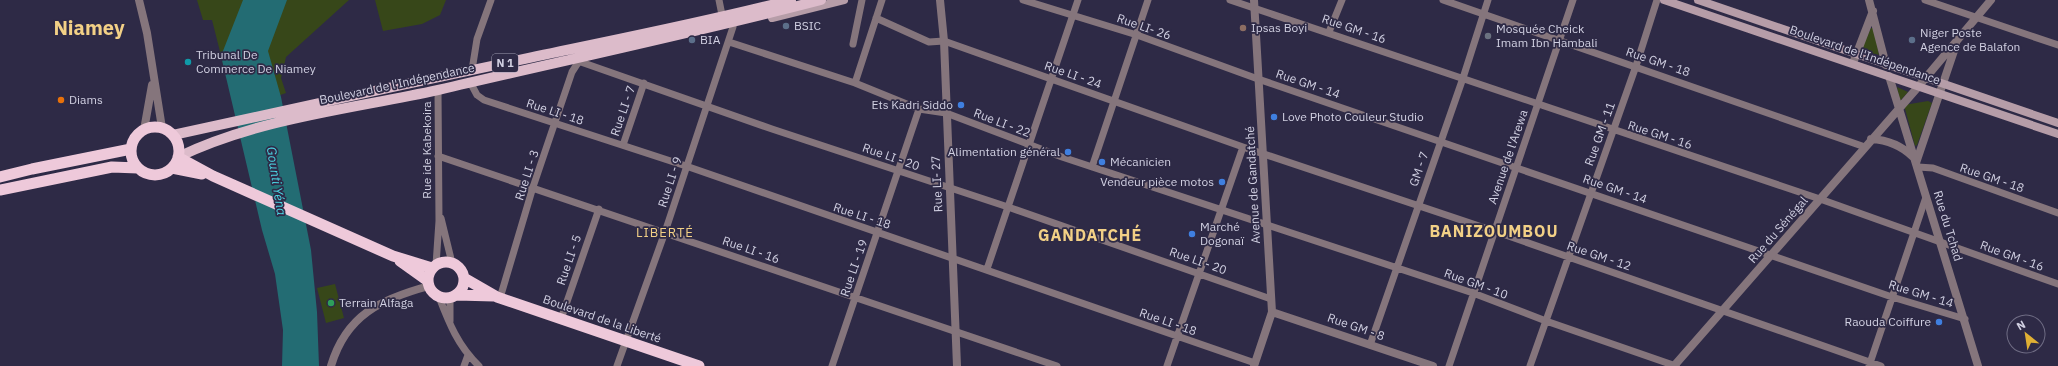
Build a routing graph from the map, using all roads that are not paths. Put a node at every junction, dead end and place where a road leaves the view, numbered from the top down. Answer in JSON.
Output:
{"nodes":[{"id":1,"x":139,"y":0,"type":"edge"},
{"id":2,"x":491,"y":0,"type":"edge"},
{"id":3,"x":719,"y":0,"type":"edge"},
{"id":4,"x":777,"y":0,"type":"edge"},
{"id":5,"x":791,"y":0,"type":"edge"},
{"id":6,"x":821,"y":0,"type":"edge"},
{"id":7,"x":844,"y":0,"type":"edge"},
{"id":8,"x":862,"y":0,"type":"edge"},
{"id":9,"x":882,"y":0,"type":"edge"},
{"id":10,"x":940,"y":0,"type":"edge"},
{"id":11,"x":1023,"y":0,"type":"edge"},
{"id":12,"x":1078,"y":0,"type":"edge"},
{"id":13,"x":1148,"y":0,"type":"edge"},
{"id":14,"x":1230,"y":0,"type":"edge"},
{"id":15,"x":1254,"y":0,"type":"edge"},
{"id":16,"x":1342,"y":0,"type":"edge"},
{"id":17,"x":1443,"y":0,"type":"edge"},
{"id":18,"x":1488,"y":0,"type":"edge"},
{"id":19,"x":1573,"y":0,"type":"edge"},
{"id":20,"x":1657,"y":0,"type":"edge"},
{"id":21,"x":1664,"y":0,"type":"edge"},
{"id":22,"x":1698,"y":0,"type":"edge"},
{"id":23,"x":1869,"y":0,"type":"edge"},
{"id":24,"x":1925,"y":0,"type":"edge"},
{"id":25,"x":1991,"y":0,"type":"edge"},
{"id":26,"x":1255,"y":9,"type":"junction"},
{"id":27,"x":1873,"y":11,"type":"junction"},
{"id":28,"x":1483,"y":14,"type":"junction"},
{"id":29,"x":748,"y":15,"type":"junction"},
{"id":30,"x":1074,"y":16,"type":"junction"},
{"id":31,"x":876,"y":18,"type":"junction"},
{"id":32,"x":1975,"y":18,"type":"junction"},
{"id":33,"x":719,"y":20,"type":"junction"},
{"id":34,"x":733,"y":27,"type":"junction"},
{"id":35,"x":1329,"y":32,"type":"junction"},
{"id":36,"x":1137,"y":35,"type":"junction"},
{"id":37,"x":1559,"y":40,"type":"junction"},
{"id":38,"x":1958,"y":40,"type":"junction"},
{"id":39,"x":944,"y":41,"type":"junction"},
{"id":40,"x":729,"y":42,"type":"junction"},
{"id":41,"x":853,"y":44,"type":"dead end"},
{"id":42,"x":2058,"y":45,"type":"edge"},
{"id":43,"x":1856,"y":54,"type":"junction"},
{"id":44,"x":580,"y":59,"type":"junction"},
{"id":45,"x":1852,"y":63,"type":"junction"},
{"id":46,"x":1886,"y":65,"type":"junction"},
{"id":47,"x":1636,"y":66,"type":"junction"},
{"id":48,"x":472,"y":70,"type":"junction"},
{"id":49,"x":1889,"y":76,"type":"junction"},
{"id":50,"x":1463,"y":78,"type":"junction"},
{"id":51,"x":1926,"y":78,"type":"junction"},
{"id":52,"x":1051,"y":79,"type":"junction"},
{"id":53,"x":1258,"y":79,"type":"junction"},
{"id":54,"x":153,"y":81,"type":"junction"},
{"id":55,"x":470,"y":82,"type":"junction"},
{"id":56,"x":644,"y":83,"type":"junction"},
{"id":57,"x":855,"y":83,"type":"junction"},
{"id":58,"x":1943,"y":84,"type":"junction"},
{"id":59,"x":1918,"y":87,"type":"junction"},
{"id":60,"x":438,"y":90,"type":"junction"},
{"id":61,"x":1940,"y":95,"type":"junction"},
{"id":62,"x":1114,"y":101,"type":"junction"},
{"id":63,"x":1538,"y":103,"type":"junction"},
{"id":64,"x":708,"y":105,"type":"junction"},
{"id":65,"x":1898,"y":108,"type":"junction"},
{"id":66,"x":919,"y":109,"type":"junction"},
{"id":67,"x":946,"y":113,"type":"junction"},
{"id":68,"x":2058,"y":123,"type":"edge"},
{"id":69,"x":555,"y":124,"type":"junction"},
{"id":70,"x":162,"y":128,"type":"junction"},
{"id":71,"x":144,"y":130,"type":"junction"},
{"id":72,"x":1613,"y":131,"type":"junction"},
{"id":73,"x":2058,"y":134,"type":"edge"},
{"id":74,"x":173,"y":135,"type":"junction"},
{"id":75,"x":1871,"y":139,"type":"junction"},
{"id":76,"x":1440,"y":142,"type":"junction"},
{"id":77,"x":1029,"y":145,"type":"junction"},
{"id":78,"x":623,"y":146,"type":"junction"},
{"id":79,"x":1243,"y":147,"type":"junction"},
{"id":80,"x":1864,"y":147,"type":"junction"},
{"id":81,"x":131,"y":149,"type":"junction"},
{"id":82,"x":1263,"y":153,"type":"junction"},
{"id":83,"x":438,"y":156,"type":"junction"},
{"id":84,"x":178,"y":157,"type":"junction"},
{"id":85,"x":1916,"y":163,"type":"junction"},
{"id":86,"x":686,"y":166,"type":"junction"},
{"id":87,"x":1092,"y":167,"type":"junction"},
{"id":88,"x":1516,"y":167,"type":"junction"},
{"id":89,"x":138,"y":168,"type":"junction"},
{"id":90,"x":172,"y":168,"type":"junction"},
{"id":91,"x":900,"y":170,"type":"junction"},
{"id":92,"x":213,"y":176,"type":"junction"},
{"id":93,"x":0,"y":177,"type":"edge"},
{"id":94,"x":533,"y":187,"type":"junction"},
{"id":95,"x":949,"y":188,"type":"junction"},
{"id":96,"x":0,"y":190,"type":"edge"},
{"id":97,"x":1591,"y":193,"type":"junction"},
{"id":98,"x":1926,"y":196,"type":"junction"},
{"id":99,"x":1820,"y":199,"type":"junction"},
{"id":100,"x":1418,"y":206,"type":"junction"},
{"id":101,"x":1008,"y":207,"type":"junction"},
{"id":102,"x":599,"y":209,"type":"junction"},
{"id":103,"x":439,"y":210,"type":"junction"},
{"id":104,"x":1221,"y":210,"type":"junction"},
{"id":105,"x":2058,"y":213,"type":"edge"},
{"id":106,"x":1267,"y":225,"type":"junction"},
{"id":107,"x":1494,"y":231,"type":"junction"},
{"id":108,"x":665,"y":232,"type":"junction"},
{"id":109,"x":877,"y":233,"type":"junction"},
{"id":110,"x":1913,"y":234,"type":"junction"},
{"id":111,"x":1941,"y":242,"type":"junction"},
{"id":112,"x":393,"y":256,"type":"junction"},
{"id":113,"x":1771,"y":256,"type":"junction"},
{"id":114,"x":1568,"y":257,"type":"junction"},
{"id":115,"x":953,"y":258,"type":"junction"},
{"id":116,"x":452,"y":263,"type":"junction"},
{"id":117,"x":434,"y":266,"type":"junction"},
{"id":118,"x":1397,"y":268,"type":"junction"},
{"id":119,"x":987,"y":269,"type":"junction"},
{"id":120,"x":1199,"y":272,"type":"junction"},
{"id":121,"x":464,"y":278,"type":"junction"},
{"id":122,"x":428,"y":284,"type":"junction"},
{"id":123,"x":2058,"y":284,"type":"edge"},
{"id":124,"x":1473,"y":293,"type":"junction"},
{"id":125,"x":448,"y":296,"type":"junction"},
{"id":126,"x":856,"y":296,"type":"junction"},
{"id":127,"x":498,"y":297,"type":"junction"},
{"id":128,"x":1892,"y":297,"type":"junction"},
{"id":129,"x":1271,"y":299,"type":"junction"},
{"id":130,"x":1723,"y":311,"type":"junction"},
{"id":131,"x":1272,"y":312,"type":"junction"},
{"id":132,"x":561,"y":319,"type":"junction"},
{"id":133,"x":1965,"y":319,"type":"junction"},
{"id":134,"x":1546,"y":321,"type":"junction"},
{"id":135,"x":450,"y":326,"type":"junction"},
{"id":136,"x":956,"y":331,"type":"junction"},
{"id":137,"x":1177,"y":336,"type":"junction"},
{"id":138,"x":626,"y":341,"type":"junction"},
{"id":139,"x":1370,"y":345,"type":"junction"},
{"id":140,"x":468,"y":355,"type":"junction"},
{"id":141,"x":1870,"y":364,"type":"edge"},
{"id":142,"x":1254,"y":365,"type":"edge"},
{"id":143,"x":331,"y":366,"type":"edge"},
{"id":144,"x":464,"y":366,"type":"edge"},
{"id":145,"x":480,"y":366,"type":"edge"},
{"id":146,"x":617,"y":366,"type":"edge"},
{"id":147,"x":698,"y":366,"type":"edge"},
{"id":148,"x":832,"y":366,"type":"edge"},
{"id":149,"x":957,"y":366,"type":"edge"},
{"id":150,"x":1057,"y":366,"type":"edge"},
{"id":151,"x":1167,"y":366,"type":"edge"},
{"id":152,"x":1433,"y":366,"type":"edge"},
{"id":153,"x":1449,"y":366,"type":"edge"},
{"id":154,"x":1530,"y":366,"type":"edge"},
{"id":155,"x":1675,"y":366,"type":"edge"},
{"id":156,"x":1881,"y":366,"type":"edge"},
{"id":157,"x":1978,"y":366,"type":"edge"}],
"edges":[{"from":1,"to":54,"type":"street"},
{"from":2,"to":48,"type":"street"},
{"from":3,"to":33,"type":"street"},
{"from":4,"to":33,"type":"main road","name":"Boulevard de l'Indépendance","number":"N 1"},
{"from":5,"to":29,"type":"main road"},
{"from":6,"to":29,"type":"main road"},
{"from":7,"to":34,"type":"main road","name":"Boulevard de l'Indépendance"},
{"from":8,"to":41,"type":"street"},
{"from":9,"to":31,"type":"street"},
{"from":10,"to":39,"type":"street","name":"Rue LI- 27"},
{"from":11,"to":30,"type":"street","name":"Rue LI- 26"},
{"from":12,"to":30,"type":"street"},
{"from":13,"to":36,"type":"street"},
{"from":14,"to":26,"type":"street","name":"Rue GM - 16"},
{"from":15,"to":26,"type":"street","name":"Avenue de Gandatché"},
{"from":16,"to":35,"type":"street"},
{"from":17,"to":28,"type":"street","name":"Rue GM - 18"},
{"from":18,"to":28,"type":"street","name":"GM - 7"},
{"from":19,"to":37,"type":"street","name":"Avenue de l'Arewa"},
{"from":20,"to":47,"type":"street","name":"Rue GM - 11"},
{"from":21,"to":45,"type":"main road","name":"Boulevard de l'Indépendance"},
{"from":22,"to":43,"type":"main road","name":"Boulevard de l'Indépendance"},
{"from":23,"to":27,"type":"street"},
{"from":24,"to":32,"type":"street"},
{"from":25,"to":32,"type":"street","name":"Rue du Sénégal"},
{"from":26,"to":35,"type":"street","name":"Rue GM - 16"},
{"from":26,"to":53,"type":"street","name":"Avenue de Gandatché"},
{"from":27,"to":43,"type":"street"},
{"from":27,"to":46,"type":"street"},
{"from":28,"to":37,"type":"street","name":"Rue GM - 18"},
{"from":28,"to":50,"type":"street","name":"GM - 7"},
{"from":29,"to":33,"type":"main road","name":"Boulevard de l'Indépendance"},
{"from":30,"to":36,"type":"street","name":"Rue LI- 26"},
{"from":30,"to":52,"type":"street"},
{"from":31,"to":39,"type":"street","name":"Rue LI - 24"},
{"from":31,"to":57,"type":"street"},
{"from":32,"to":38,"type":"street","name":"Rue du Sénégal"},
{"from":32,"to":42,"type":"street"},
{"from":33,"to":34,"type":"main road","name":"Boulevard de l'Indépendance"},
{"from":33,"to":44,"type":"main road","name":"Boulevard de l'Indépendance"},
{"from":33,"to":48,"type":"main road","name":"Boulevard de l'Indépendance","number":"N 1"},
{"from":34,"to":40,"type":"street","name":"Rue LI - 9"},
{"from":35,"to":50,"type":"street","name":"Rue GM - 16"},
{"from":36,"to":53,"type":"street","name":"Rue LI- 26"},
{"from":36,"to":62,"type":"street"},
{"from":37,"to":47,"type":"street","name":"Rue GM - 18"},
{"from":37,"to":63,"type":"street","name":"Avenue de l'Arewa"},
{"from":38,"to":51,"type":"street","name":"Rue du Sénégal"},
{"from":38,"to":58,"type":"street"},
{"from":39,"to":52,"type":"street","name":"Rue LI - 24"},
{"from":39,"to":67,"type":"street","name":"Rue LI- 27"},
{"from":40,"to":57,"type":"street","name":"Rue LI - 22"},
{"from":40,"to":64,"type":"street","name":"Rue LI - 9"},
{"from":43,"to":45,"type":"street"},
{"from":43,"to":46,"type":"main road","name":"Boulevard de l'Indépendance"},
{"from":44,"to":55,"type":"main road","name":"Boulevard de l'Indépendance"},
{"from":44,"to":56,"type":"street","name":"Rue LI - 20"},
{"from":44,"to":69,"type":"street","name":"Rue LI - 3"},
{"from":45,"to":49,"type":"main road","name":"Boulevard de l'Indépendance"},
{"from":46,"to":51,"type":"main road","name":"Boulevard de l'Indépendance"},
{"from":47,"to":72,"type":"street","name":"Rue GM - 11"},
{"from":47,"to":80,"type":"street","name":"Rue GM - 18"},
{"from":48,"to":74,"type":"main road","name":"Boulevard de l'Indépendance","number":"N 1"},
{"from":49,"to":59,"type":"main road","name":"Boulevard de l'Indépendance"},
{"from":49,"to":65,"type":"street","name":"Rue du Tchad"},
{"from":50,"to":63,"type":"street","name":"Rue GM - 16"},
{"from":50,"to":76,"type":"street","name":"GM - 7"},
{"from":51,"to":58,"type":"main road","name":"Boulevard de l'Indépendance"},
{"from":51,"to":59,"type":"street","name":"Rue du Sénégal"},
{"from":52,"to":62,"type":"street","name":"Rue LI - 24"},
{"from":52,"to":77,"type":"street"},
{"from":53,"to":76,"type":"street","name":"Rue GM - 14"},
{"from":53,"to":82,"type":"street","name":"Avenue de Gandatché"},
{"from":54,"to":70,"type":"street"},
{"from":54,"to":71,"type":"street"},
{"from":55,"to":60,"type":"main road","name":"Boulevard de l'Indépendance"},
{"from":55,"to":69,"type":"street","name":"Rue LI - 18"},
{"from":56,"to":64,"type":"street","name":"Rue LI - 20"},
{"from":56,"to":78,"type":"street","name":"Rue LI - 7"},
{"from":57,"to":66,"type":"street","name":"Rue LI - 22"},
{"from":58,"to":61,"type":"street"},
{"from":58,"to":68,"type":"main road","name":"Boulevard de l'Indépendance"},
{"from":59,"to":61,"type":"main road","name":"Boulevard de l'Indépendance"},
{"from":59,"to":65,"type":"street","name":"Rue du Sénégal"},
{"from":60,"to":83,"type":"street","name":"Rue ide Kabekoira"},
{"from":60,"to":84,"type":"main road","name":"Boulevard de l'Indépendance"},
{"from":61,"to":73,"type":"main road","name":"Boulevard de l'Indépendance"},
{"from":61,"to":85,"type":"street"},
{"from":62,"to":79,"type":"street","name":"Rue LI - 24"},
{"from":62,"to":87,"type":"street"},
{"from":63,"to":72,"type":"street","name":"Rue GM - 16"},
{"from":63,"to":88,"type":"street","name":"Avenue de l'Arewa"},
{"from":64,"to":86,"type":"street","name":"Rue LI - 9"},
{"from":64,"to":91,"type":"street","name":"Rue LI - 20"},
{"from":65,"to":75,"type":"street","name":"Rue du Sénégal"},
{"from":65,"to":85,"type":"street","name":"Rue du Tchad"},
{"from":66,"to":67,"type":"street","name":"Rue LI - 22"},
{"from":66,"to":91,"type":"street","name":"Rue LI - 19"},
{"from":67,"to":77,"type":"street","name":"Rue LI - 22"},
{"from":67,"to":95,"type":"street","name":"Rue LI- 27"},
{"from":69,"to":78,"type":"street","name":"Rue LI - 18"},
{"from":69,"to":94,"type":"street","name":"Rue LI - 3"},
{"from":70,"to":71,"type":"highway"},
{"from":70,"to":74,"type":"highway"},
{"from":71,"to":81,"type":"highway"},
{"from":72,"to":97,"type":"street","name":"Rue GM - 11"},
{"from":72,"to":99,"type":"street","name":"Rue GM - 16"},
{"from":74,"to":84,"type":"highway"},
{"from":75,"to":80,"type":"street","name":"Rue du Sénégal"},
{"from":75,"to":85,"type":"street"},
{"from":76,"to":88,"type":"street","name":"Rue GM - 14"},
{"from":76,"to":100,"type":"street","name":"GM - 7"},
{"from":77,"to":87,"type":"street","name":"Rue LI - 22"},
{"from":77,"to":101,"type":"street"},
{"from":78,"to":86,"type":"street","name":"Rue LI - 18"},
{"from":79,"to":82,"type":"street","name":"Rue LI - 24"},
{"from":79,"to":104,"type":"street"},
{"from":80,"to":99,"type":"street","name":"Rue du Sénégal"},
{"from":81,"to":89,"type":"highway"},
{"from":81,"to":93,"type":"highway"},
{"from":82,"to":100,"type":"street","name":"Rue GM - 12"},
{"from":82,"to":106,"type":"street","name":"Avenue de Gandatché"},
{"from":83,"to":94,"type":"street","name":"Rue LI - 16"},
{"from":83,"to":103,"type":"street","name":"Rue ide Kabekoira"},
{"from":84,"to":90,"type":"highway"},
{"from":84,"to":92,"type":"highway"},
{"from":85,"to":98,"type":"street","name":"Rue du Tchad"},
{"from":85,"to":105,"type":"street","name":"Rue GM - 18"},
{"from":86,"to":108,"type":"street","name":"Rue LI - 9"},
{"from":86,"to":109,"type":"street","name":"Rue LI - 18"},
{"from":87,"to":104,"type":"street","name":"Rue LI - 22"},
{"from":88,"to":97,"type":"street","name":"Rue GM - 14"},
{"from":88,"to":107,"type":"street","name":"Avenue de l'Arewa"},
{"from":89,"to":90,"type":"highway"},
{"from":89,"to":96,"type":"highway"},
{"from":90,"to":92,"type":"highway"},
{"from":91,"to":95,"type":"street","name":"Rue LI - 20"},
{"from":91,"to":109,"type":"street","name":"Rue LI - 19"},
{"from":92,"to":112,"type":"highway"},
{"from":94,"to":102,"type":"street","name":"Rue LI - 16"},
{"from":94,"to":127,"type":"street","name":"Rue LI - 3"},
{"from":95,"to":101,"type":"street","name":"Rue LI - 20"},
{"from":95,"to":115,"type":"street","name":"Rue LI- 27"},
{"from":97,"to":113,"type":"street","name":"Rue GM - 14"},
{"from":97,"to":114,"type":"street","name":"Rue GM - 11"},
{"from":98,"to":110,"type":"street"},
{"from":98,"to":111,"type":"street","name":"Rue du Tchad"},
{"from":99,"to":110,"type":"street","name":"Rue GM - 16"},
{"from":99,"to":113,"type":"street","name":"Rue du Sénégal"},
{"from":100,"to":107,"type":"street","name":"Rue GM - 12"},
{"from":100,"to":118,"type":"street","name":"GM - 7"},
{"from":101,"to":119,"type":"street"},
{"from":101,"to":120,"type":"street","name":"Rue LI - 20"},
{"from":102,"to":108,"type":"street","name":"Rue LI - 16"},
{"from":102,"to":132,"type":"street","name":"Rue LI - 5"},
{"from":103,"to":116,"type":"street"},
{"from":103,"to":117,"type":"street"},
{"from":104,"to":106,"type":"street","name":"Rue LI - 22"},
{"from":104,"to":120,"type":"street"},
{"from":106,"to":118,"type":"street","name":"Rue GM - 10"},
{"from":106,"to":129,"type":"street","name":"Avenue de Gandatché"},
{"from":107,"to":114,"type":"street","name":"Rue GM - 12"},
{"from":107,"to":124,"type":"street","name":"Avenue de l'Arewa"},
{"from":108,"to":126,"type":"street","name":"Rue LI - 16"},
{"from":108,"to":138,"type":"street","name":"Rue LI - 9"},
{"from":109,"to":115,"type":"street","name":"Rue LI - 18"},
{"from":109,"to":126,"type":"street","name":"Rue LI - 19"},
{"from":110,"to":111,"type":"street","name":"Rue GM - 16"},
{"from":110,"to":128,"type":"street"},
{"from":111,"to":123,"type":"street","name":"Rue GM - 16"},
{"from":111,"to":133,"type":"street","name":"Rue du Tchad"},
{"from":112,"to":117,"type":"highway"},
{"from":112,"to":122,"type":"highway"},
{"from":113,"to":128,"type":"street","name":"Rue GM - 14"},
{"from":113,"to":130,"type":"street","name":"Rue du Sénégal"},
{"from":114,"to":130,"type":"street","name":"Rue GM - 12"},
{"from":114,"to":134,"type":"street","name":"Rue GM - 11"},
{"from":115,"to":119,"type":"street","name":"Rue LI - 18"},
{"from":115,"to":136,"type":"street","name":"Rue LI- 27"},
{"from":116,"to":117,"type":"highway"},
{"from":116,"to":121,"type":"highway"},
{"from":117,"to":122,"type":"highway"},
{"from":118,"to":124,"type":"street","name":"Rue GM - 10"},
{"from":118,"to":139,"type":"street","name":"GM - 7"},
{"from":119,"to":137,"type":"street","name":"Rue LI - 18"},
{"from":120,"to":129,"type":"street","name":"Rue LI - 20"},
{"from":120,"to":137,"type":"street"},
{"from":121,"to":125,"type":"highway"},
{"from":121,"to":127,"type":"highway","name":"Boulevard de la Liberté"},
{"from":122,"to":125,"type":"highway"},
{"from":122,"to":143,"type":"street"},
{"from":124,"to":134,"type":"street","name":"Rue GM - 10"},
{"from":124,"to":153,"type":"street","name":"Avenue de l'Arewa"},
{"from":125,"to":127,"type":"highway","name":"Boulevard de la Liberté"},
{"from":125,"to":135,"type":"street"},
{"from":125,"to":135,"type":"street"},
{"from":126,"to":136,"type":"street","name":"Rue LI - 16"},
{"from":126,"to":148,"type":"street","name":"Rue LI - 19"},
{"from":127,"to":132,"type":"highway","name":"Boulevard de la Liberté"},
{"from":128,"to":133,"type":"street","name":"Rue GM - 14"},
{"from":128,"to":141,"type":"street"},
{"from":129,"to":131,"type":"street","name":"Avenue de Gandatché"},
{"from":130,"to":141,"type":"street","name":"Rue GM - 12"},
{"from":130,"to":155,"type":"street","name":"Rue du Sénégal"},
{"from":131,"to":139,"type":"street","name":"Rue GM - 8"},
{"from":131,"to":142,"type":"street","name":"Avenue de Gandatché"},
{"from":132,"to":138,"type":"highway","name":"Boulevard de la Liberté"},
{"from":133,"to":157,"type":"street","name":"Rue du Tchad"},
{"from":134,"to":154,"type":"street","name":"Rue GM - 11"},
{"from":134,"to":155,"type":"street","name":"Rue GM - 10"},
{"from":135,"to":140,"type":"street"},
{"from":136,"to":149,"type":"street","name":"Rue LI- 27"},
{"from":136,"to":150,"type":"street","name":"Rue LI - 16"},
{"from":137,"to":142,"type":"street","name":"Rue LI - 18"},
{"from":137,"to":151,"type":"street"},
{"from":138,"to":146,"type":"street","name":"Rue LI - 9"},
{"from":138,"to":147,"type":"highway","name":"Boulevard de la Liberté"},
{"from":139,"to":152,"type":"street","name":"Rue GM - 8"},
{"from":140,"to":144,"type":"street"},
{"from":140,"to":145,"type":"street"},
{"from":141,"to":156,"type":"street","name":"Rue GM - 12"}]}
